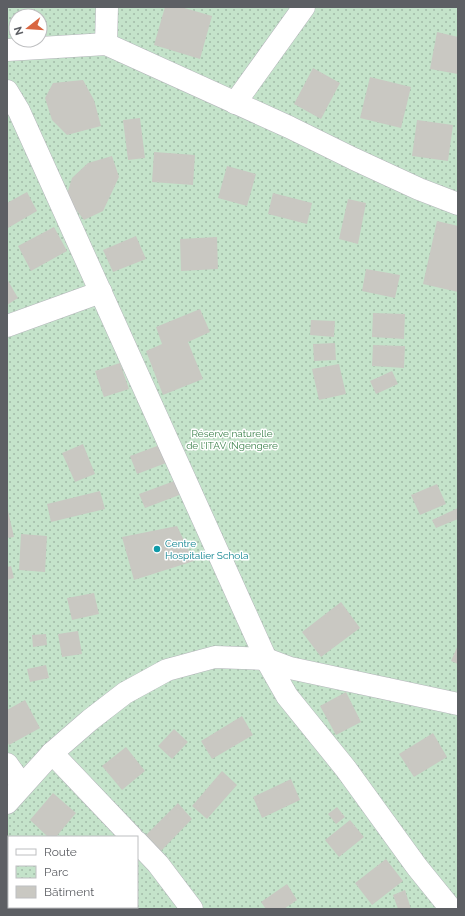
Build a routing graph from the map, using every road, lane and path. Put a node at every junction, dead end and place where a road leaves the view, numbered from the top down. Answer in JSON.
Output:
{"nodes":[{"id":1,"x":107,"y":7,"type":"edge"},
{"id":2,"x":304,"y":7,"type":"edge"},
{"id":3,"x":106,"y":44,"type":"junction"},
{"id":4,"x":7,"y":50,"type":"edge"},
{"id":5,"x":7,"y":91,"type":"edge"},
{"id":6,"x":234,"y":103,"type":"junction"},
{"id":7,"x":458,"y":204,"type":"edge"},
{"id":8,"x":101,"y":292,"type":"junction"},
{"id":9,"x":7,"y":326,"type":"edge"},
{"id":10,"x":266,"y":659,"type":"junction"},
{"id":11,"x":458,"y":704,"type":"edge"},
{"id":12,"x":52,"y":753,"type":"junction"},
{"id":13,"x":7,"y":764,"type":"edge"},
{"id":14,"x":22,"y":785,"type":"junction"},
{"id":15,"x":7,"y":803,"type":"edge"},
{"id":16,"x":131,"y":836,"type":"edge"},
{"id":17,"x":138,"y":843,"type":"edge"},
{"id":18,"x":192,"y":909,"type":"edge"},
{"id":19,"x":451,"y":909,"type":"edge"}],
"edges":[{"from":1,"to":3,"type":"street"},
{"from":2,"to":6,"type":"street"},
{"from":3,"to":4,"type":"street"},
{"from":3,"to":6,"type":"street"},
{"from":5,"to":8,"type":"street"},
{"from":6,"to":7,"type":"street"},
{"from":8,"to":9,"type":"street"},
{"from":8,"to":10,"type":"street"},
{"from":10,"to":11,"type":"street"},
{"from":10,"to":12,"type":"street"},
{"from":10,"to":19,"type":"street"},
{"from":12,"to":14,"type":"street"},
{"from":12,"to":16,"type":"street"},
{"from":13,"to":14,"type":"street"},
{"from":14,"to":15,"type":"street"},
{"from":17,"to":18,"type":"street"}]}
